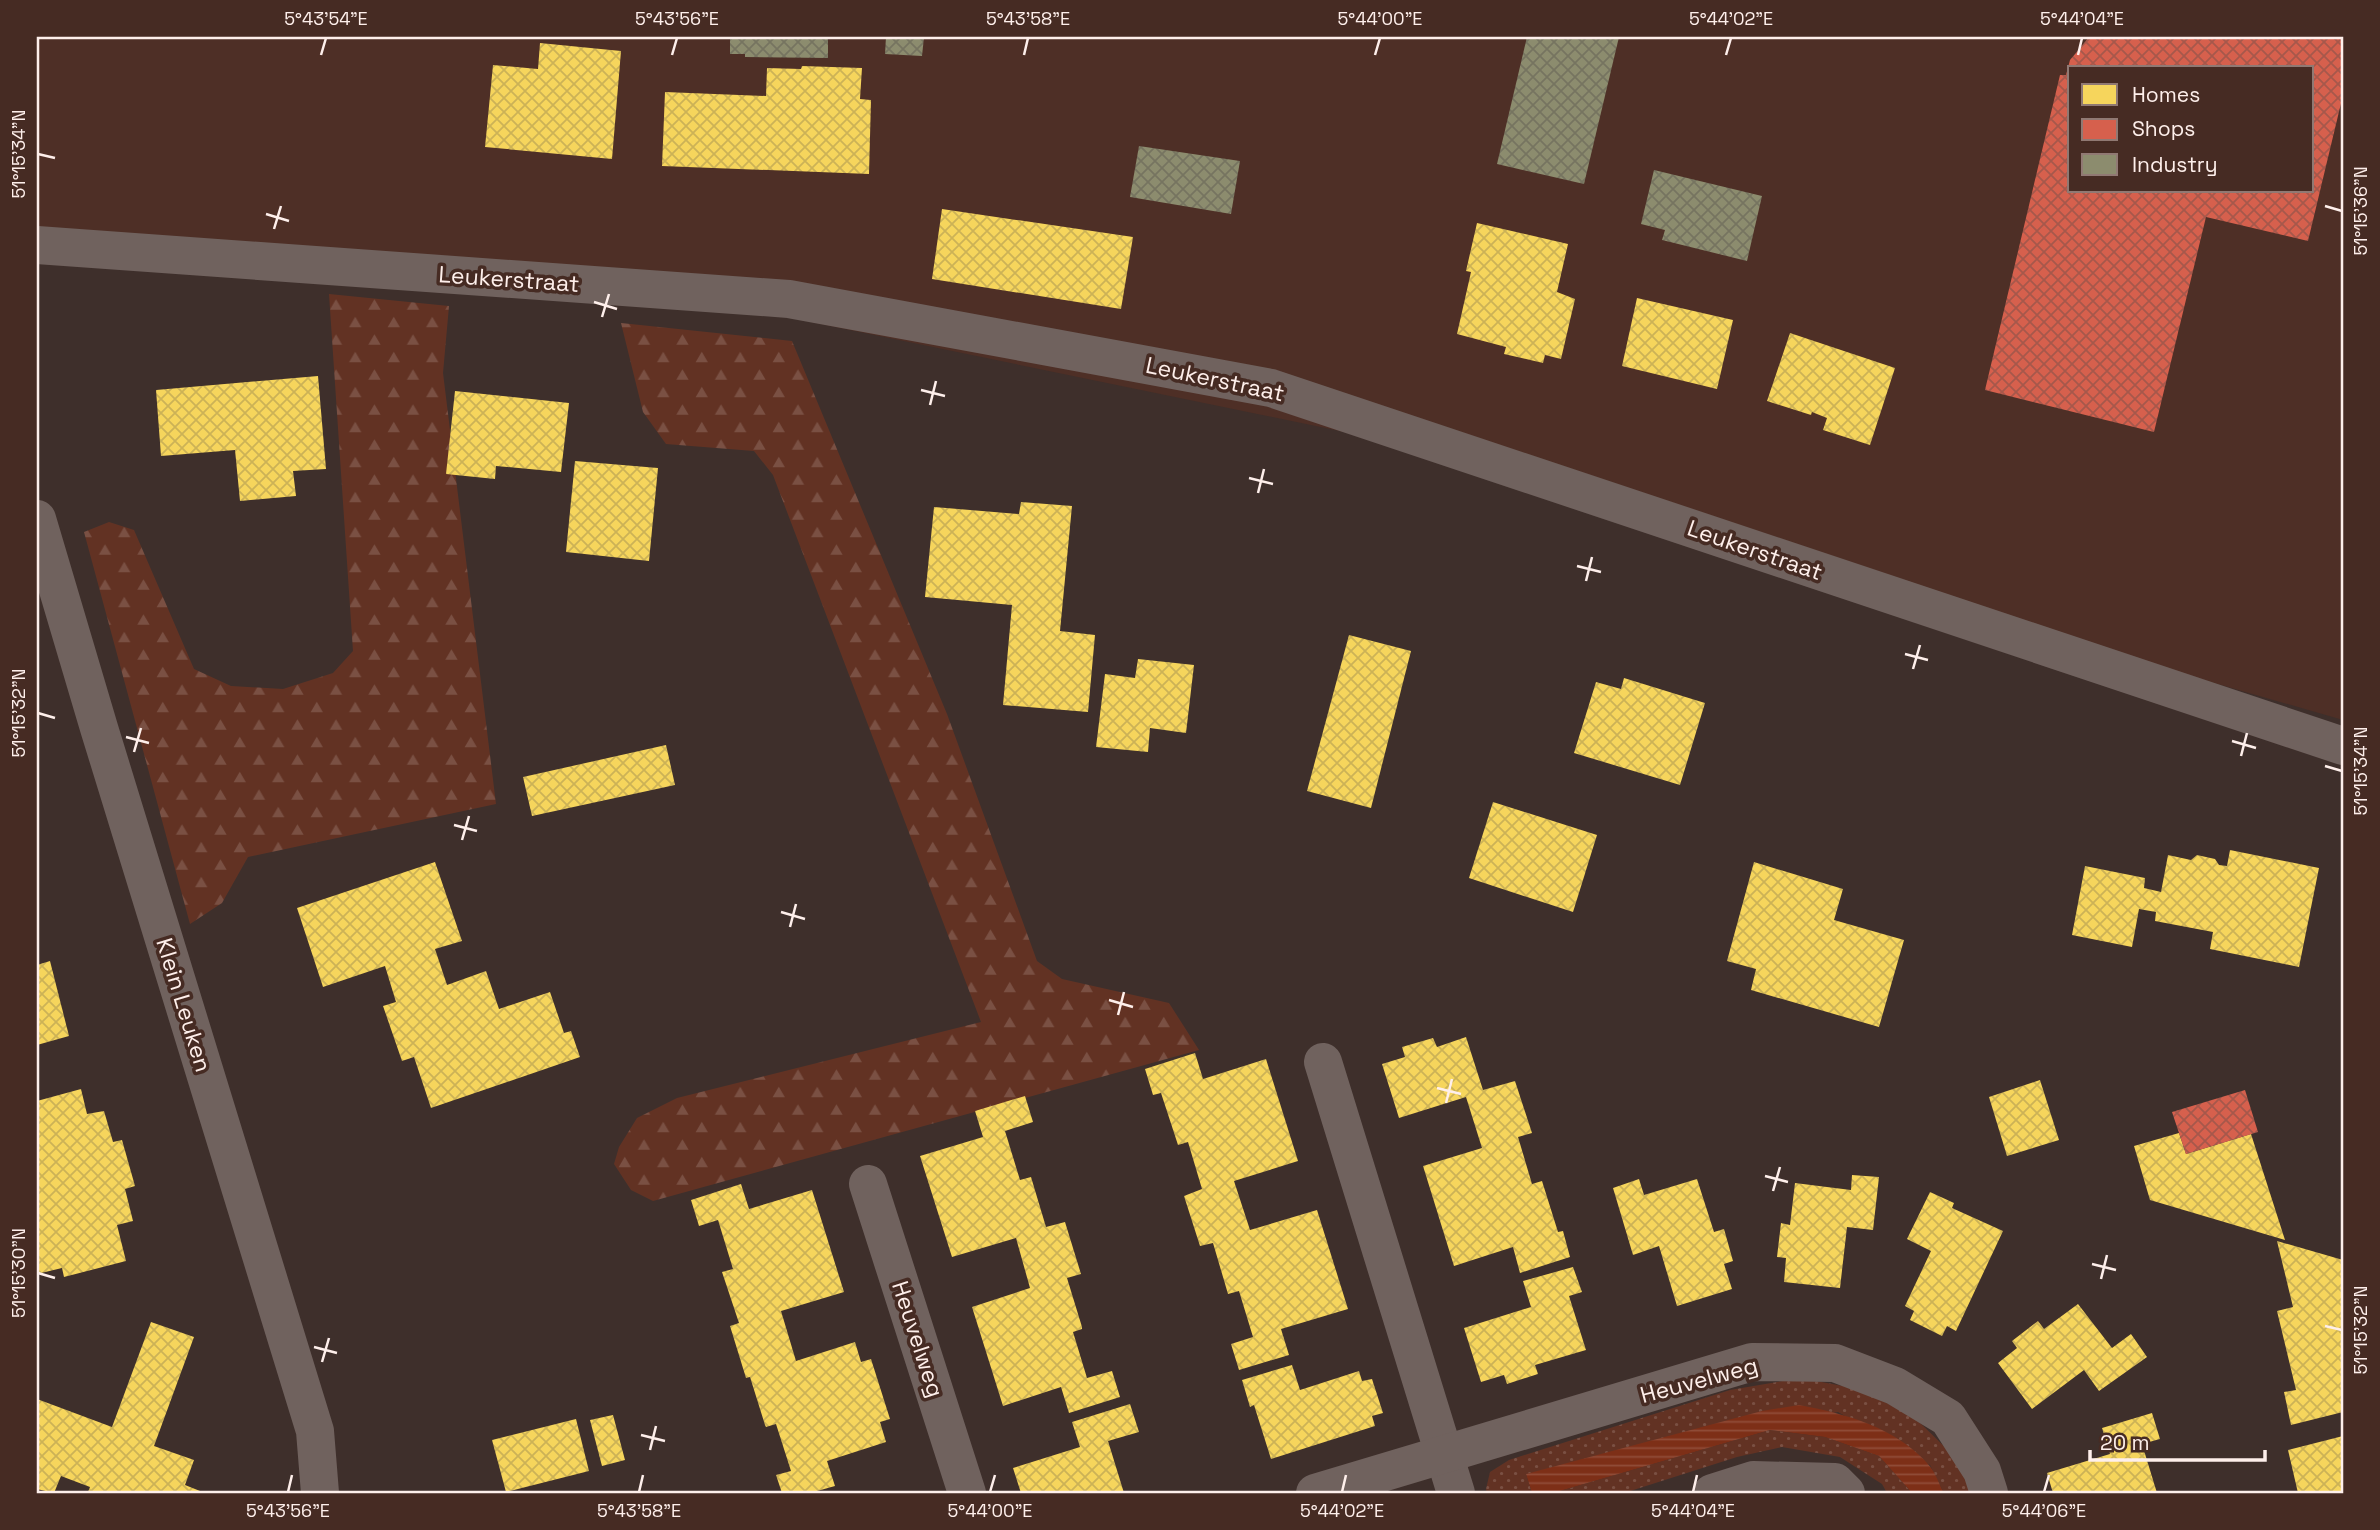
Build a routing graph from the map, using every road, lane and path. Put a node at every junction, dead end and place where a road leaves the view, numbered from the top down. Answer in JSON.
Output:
{"nodes":[{"id":1,"x":37,"y":245,"type":"edge"},
{"id":2,"x":37,"y":519,"type":"edge"},
{"id":3,"x":2343,"y":746,"type":"edge"},
{"id":4,"x":1322,"y":1062,"type":"dead end"},
{"id":5,"x":868,"y":1184,"type":"dead end"},
{"id":6,"x":1443,"y":1454,"type":"junction"},
{"id":7,"x":320,"y":1493,"type":"edge"},
{"id":8,"x":967,"y":1493,"type":"edge"},
{"id":9,"x":1315,"y":1493,"type":"edge"},
{"id":10,"x":1456,"y":1493,"type":"edge"},
{"id":11,"x":1712,"y":1493,"type":"edge"},
{"id":12,"x":1846,"y":1493,"type":"edge"},
{"id":13,"x":1989,"y":1493,"type":"edge"}],
"edges":[{"from":1,"to":3,"type":"street","name":"Leukerstraat"},
{"from":2,"to":7,"type":"street","name":"Klein Leuken"},
{"from":4,"to":6,"type":"street"},
{"from":5,"to":8,"type":"street","name":"Heuvelweg"},
{"from":6,"to":9,"type":"street","name":"Heuvelweg"},
{"from":6,"to":10,"type":"street"},
{"from":6,"to":13,"type":"street","name":"Heuvelweg"},
{"from":11,"to":12,"type":"street"}]}
